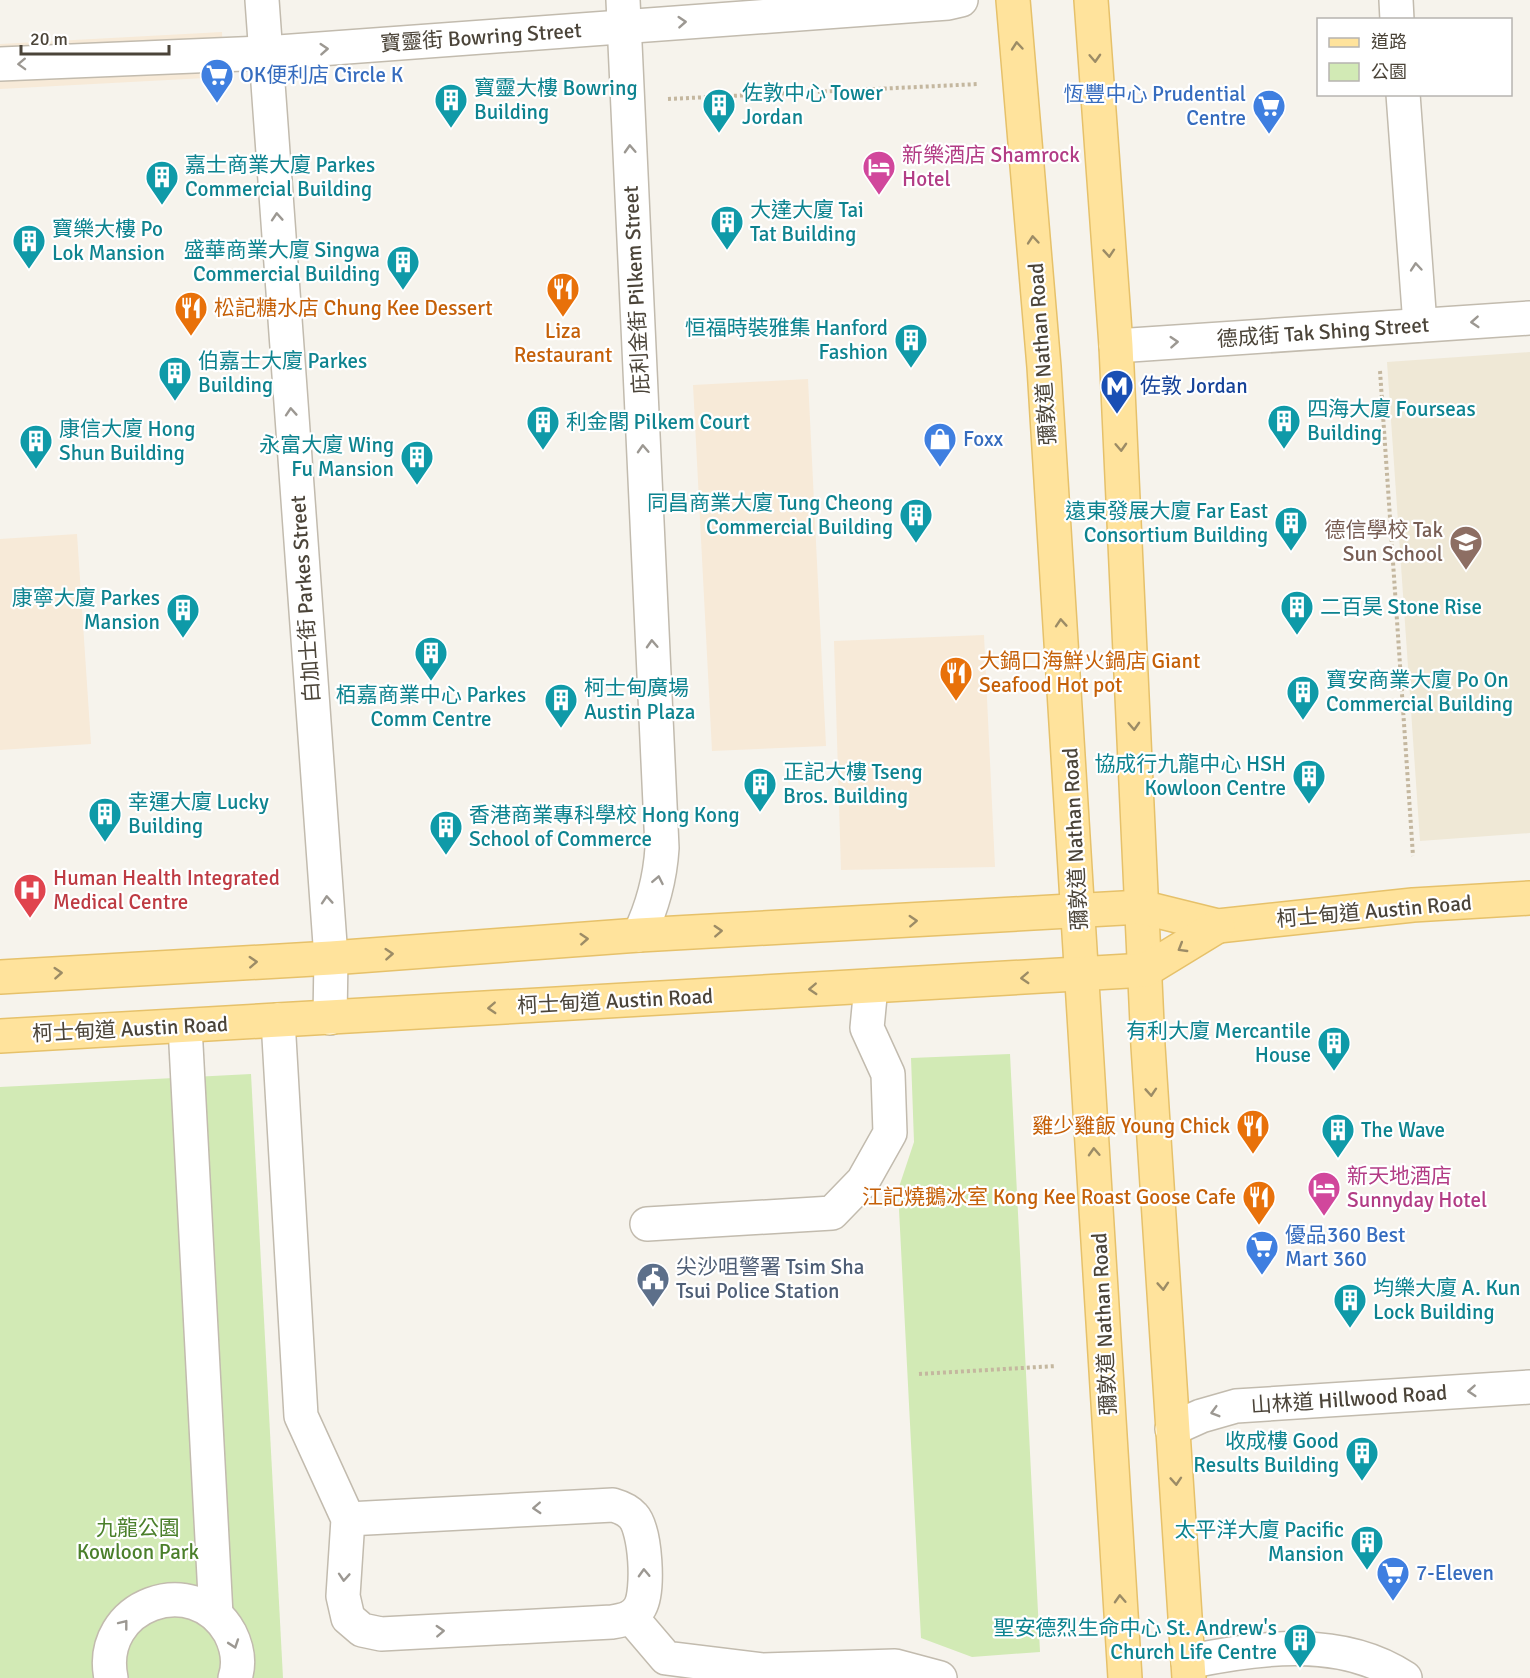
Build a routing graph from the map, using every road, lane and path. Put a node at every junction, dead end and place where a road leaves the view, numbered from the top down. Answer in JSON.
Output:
{"nodes":[{"id":1,"x":262,"y":0,"type":"edge"},
{"id":2,"x":961,"y":0,"type":"edge"},
{"id":3,"x":1013,"y":0,"type":"edge"},
{"id":4,"x":1091,"y":0,"type":"edge"},
{"id":5,"x":1396,"y":0,"type":"edge"},
{"id":6,"x":624,"y":13,"type":"edge"},
{"id":7,"x":1397,"y":18,"type":"edge"},
{"id":8,"x":265,"y":53,"type":"junction"},
{"id":9,"x":0,"y":64,"type":"edge"},
{"id":10,"x":979,"y":84,"type":"dead end"},
{"id":11,"x":1403,"y":96,"type":"edge"},
{"id":12,"x":663,"y":99,"type":"dead end"},
{"id":13,"x":1530,"y":318,"type":"edge"},
{"id":14,"x":1420,"y":325,"type":"junction"},
{"id":15,"x":1116,"y":346,"type":"junction"},
{"id":16,"x":1380,"y":364,"type":"dead end"},
{"id":17,"x":1413,"y":856,"type":"dead end"},
{"id":18,"x":1530,"y":898,"type":"edge"},
{"id":19,"x":1141,"y":907,"type":"junction"},
{"id":20,"x":1078,"y":912,"type":"junction"},
{"id":21,"x":1218,"y":926,"type":"junction"},
{"id":22,"x":639,"y":935,"type":"junction"},
{"id":23,"x":331,"y":958,"type":"junction"},
{"id":24,"x":1146,"y":970,"type":"junction"},
{"id":25,"x":1083,"y":975,"type":"junction"},
{"id":26,"x":0,"y":977,"type":"edge"},
{"id":27,"x":871,"y":986,"type":"junction"},
{"id":28,"x":330,"y":1018,"type":"junction"},
{"id":29,"x":278,"y":1020,"type":"junction"},
{"id":30,"x":185,"y":1026,"type":"junction"},
{"id":31,"x":0,"y":1036,"type":"edge"},
{"id":32,"x":647,"y":1224,"type":"dead end"},
{"id":33,"x":1056,"y":1366,"type":"dead end"},
{"id":34,"x":919,"y":1374,"type":"dead end"},
{"id":35,"x":1530,"y":1387,"type":"edge"},
{"id":36,"x":1172,"y":1429,"type":"junction"},
{"id":37,"x":348,"y":1519,"type":"junction"},
{"id":38,"x":216,"y":1615,"type":"junction"},
{"id":39,"x":631,"y":1617,"type":"junction"},
{"id":40,"x":1189,"y":1670,"type":"edge"},
{"id":41,"x":111,"y":1678,"type":"edge"},
{"id":42,"x":236,"y":1678,"type":"edge"},
{"id":43,"x":940,"y":1678,"type":"edge"},
{"id":44,"x":1119,"y":1678,"type":"edge"},
{"id":45,"x":1405,"y":1678,"type":"edge"}],
"edges":[{"from":1,"to":8,"type":"street","name":"白加士街 Parkes Street"},
{"from":6,"to":2,"type":"street","name":"寶靈街 Bowring Street","one_way":true},
{"from":20,"to":3,"type":"main road","name":"彌敦道 Nathan Road","one_way":true},
{"from":4,"to":15,"type":"main road","one_way":true},
{"from":5,"to":7,"type":"street"},
{"from":8,"to":6,"type":"street","name":"寶靈街 Bowring Street","one_way":true},
{"from":22,"to":6,"type":"street","name":"庇利金街 Pilkem Street","one_way":true},
{"from":8,"to":9,"type":"street","name":"寶靈街 Bowring Street","one_way":true},
{"from":23,"to":8,"type":"street","name":"白加士街 Parkes Street","one_way":true},
{"from":10,"to":12,"type":"path"},
{"from":14,"to":11,"type":"street","one_way":true},
{"from":13,"to":14,"type":"street","name":"德成街 Tak Shing Street","one_way":true},
{"from":15,"to":14,"type":"street","name":"德成街 Tak Shing Street","one_way":true},
{"from":15,"to":19,"type":"main road","one_way":true},
{"from":16,"to":17,"type":"path"},
{"from":18,"to":21,"type":"main road","name":"柯士甸道 Austin Road"},
{"from":19,"to":20,"type":"main road","name":"柯士甸道 Austin Road"},
{"from":19,"to":21,"type":"main road","name":"柯士甸道 Austin Road"},
{"from":19,"to":24,"type":"main road"},
{"from":22,"to":20,"type":"main road","name":"柯士甸道 Austin Road","one_way":true},
{"from":20,"to":25,"type":"main road","name":"彌敦道 Nathan Road"},
{"from":21,"to":24,"type":"main road","name":"柯士甸道 Austin Road","one_way":true},
{"from":23,"to":22,"type":"main road","name":"柯士甸道 Austin Road","one_way":true},
{"from":26,"to":23,"type":"main road","name":"柯士甸道 Austin Road","one_way":true},
{"from":23,"to":28,"type":"street","name":"白加士街 Parkes Street"},
{"from":24,"to":25,"type":"main road","name":"柯士甸道 Austin Road"},
{"from":24,"to":36,"type":"main road","one_way":true},
{"from":25,"to":27,"type":"main road","name":"柯士甸道 Austin Road","one_way":true},
{"from":44,"to":25,"type":"main road","name":"彌敦道 Nathan Road","one_way":true},
{"from":27,"to":28,"type":"main road","name":"柯士甸道 Austin Road","one_way":true},
{"from":27,"to":32,"type":"street"},
{"from":28,"to":29,"type":"main road","name":"柯士甸道 Austin Road"},
{"from":29,"to":30,"type":"main road","name":"柯士甸道 Austin Road"},
{"from":29,"to":37,"type":"street"},
{"from":30,"to":31,"type":"main road","name":"柯士甸道 Austin Road"},
{"from":30,"to":38,"type":"street"},
{"from":33,"to":34,"type":"path"},
{"from":35,"to":36,"type":"street","name":"山林道 Hillwood Road","one_way":true},
{"from":36,"to":40,"type":"main road","one_way":true},
{"from":37,"to":39,"type":"street","one_way":true},
{"from":39,"to":37,"type":"street","one_way":true},
{"from":41,"to":38,"type":"street","one_way":true},
{"from":38,"to":42,"type":"street","one_way":true},
{"from":39,"to":43,"type":"street"},
{"from":40,"to":45,"type":"street"}]}
